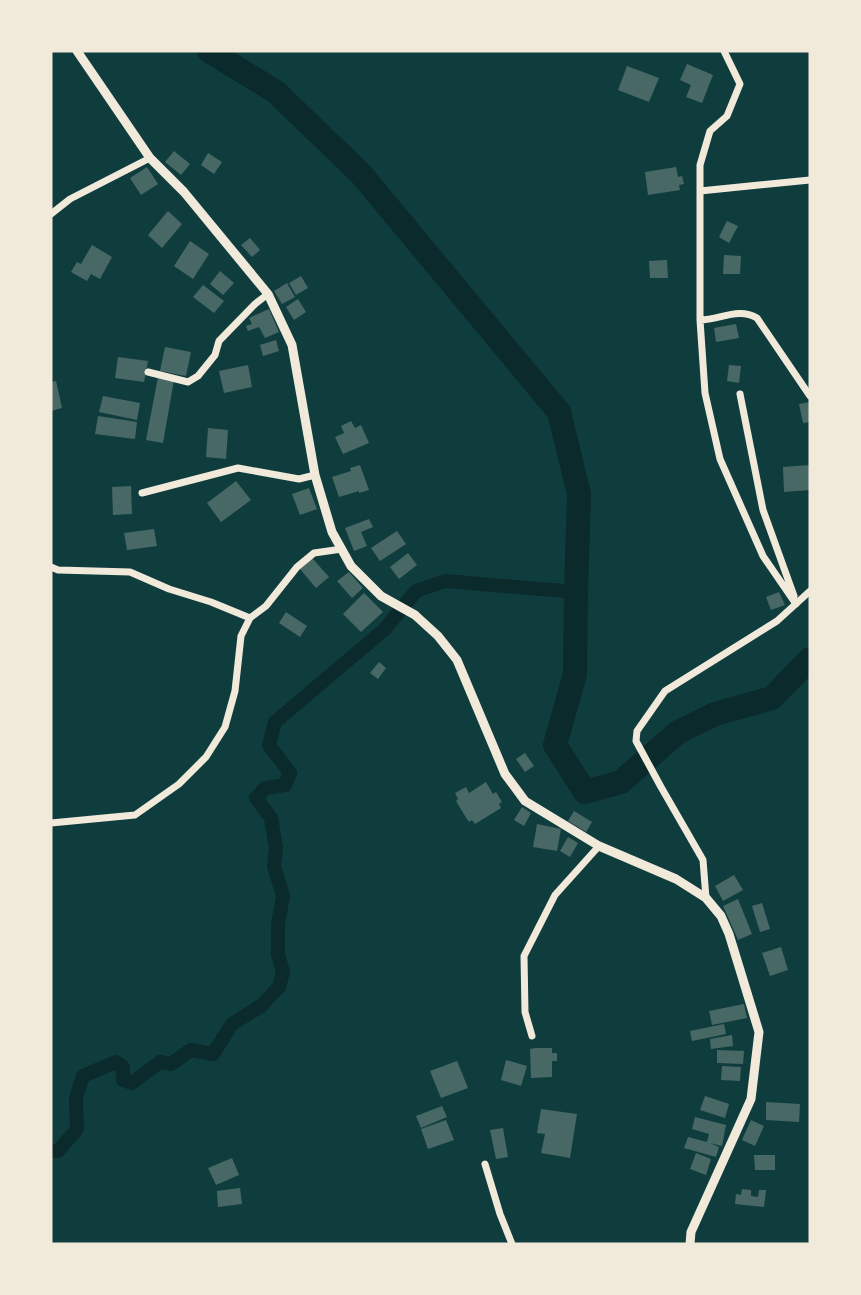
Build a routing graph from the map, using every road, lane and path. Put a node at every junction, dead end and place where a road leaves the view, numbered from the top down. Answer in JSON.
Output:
{"nodes":[{"id":1,"x":77,"y":51,"type":"edge"},
{"id":2,"x":724,"y":51,"type":"edge"},
{"id":3,"x":150,"y":158,"type":"junction"},
{"id":4,"x":810,"y":180,"type":"edge"},
{"id":5,"x":700,"y":191,"type":"junction"},
{"id":6,"x":51,"y":214,"type":"edge"},
{"id":7,"x":268,"y":294,"type":"junction"},
{"id":8,"x":701,"y":320,"type":"junction"},
{"id":9,"x":148,"y":372,"type":"dead end"},
{"id":10,"x":740,"y":394,"type":"dead end"},
{"id":11,"x":810,"y":396,"type":"edge"},
{"id":12,"x":315,"y":475,"type":"junction"},
{"id":13,"x":142,"y":493,"type":"dead end"},
{"id":14,"x":342,"y":549,"type":"junction"},
{"id":15,"x":51,"y":567,"type":"edge"},
{"id":16,"x":810,"y":591,"type":"edge"},
{"id":17,"x":796,"y":604,"type":"junction"},
{"id":18,"x":250,"y":618,"type":"junction"},
{"id":19,"x":51,"y":823,"type":"edge"},
{"id":20,"x":599,"y":846,"type":"junction"},
{"id":21,"x":706,"y":898,"type":"junction"},
{"id":22,"x":532,"y":1036,"type":"dead end"},
{"id":23,"x":485,"y":1164,"type":"dead end"},
{"id":24,"x":512,"y":1244,"type":"edge"},
{"id":25,"x":690,"y":1244,"type":"edge"}],
"edges":[{"from":1,"to":3,"type":"street"},
{"from":2,"to":5,"type":"street"},
{"from":3,"to":6,"type":"street"},
{"from":3,"to":7,"type":"street"},
{"from":4,"to":5,"type":"street"},
{"from":5,"to":8,"type":"street"},
{"from":7,"to":9,"type":"street"},
{"from":7,"to":12,"type":"street"},
{"from":8,"to":11,"type":"street"},
{"from":8,"to":17,"type":"street"},
{"from":10,"to":17,"type":"street"},
{"from":12,"to":13,"type":"street"},
{"from":12,"to":14,"type":"street"},
{"from":14,"to":18,"type":"street"},
{"from":14,"to":20,"type":"street"},
{"from":15,"to":18,"type":"street"},
{"from":16,"to":17,"type":"street"},
{"from":17,"to":21,"type":"street"},
{"from":18,"to":19,"type":"street"},
{"from":20,"to":21,"type":"street"},
{"from":20,"to":22,"type":"street"},
{"from":21,"to":25,"type":"street"},
{"from":23,"to":24,"type":"street"}]}
